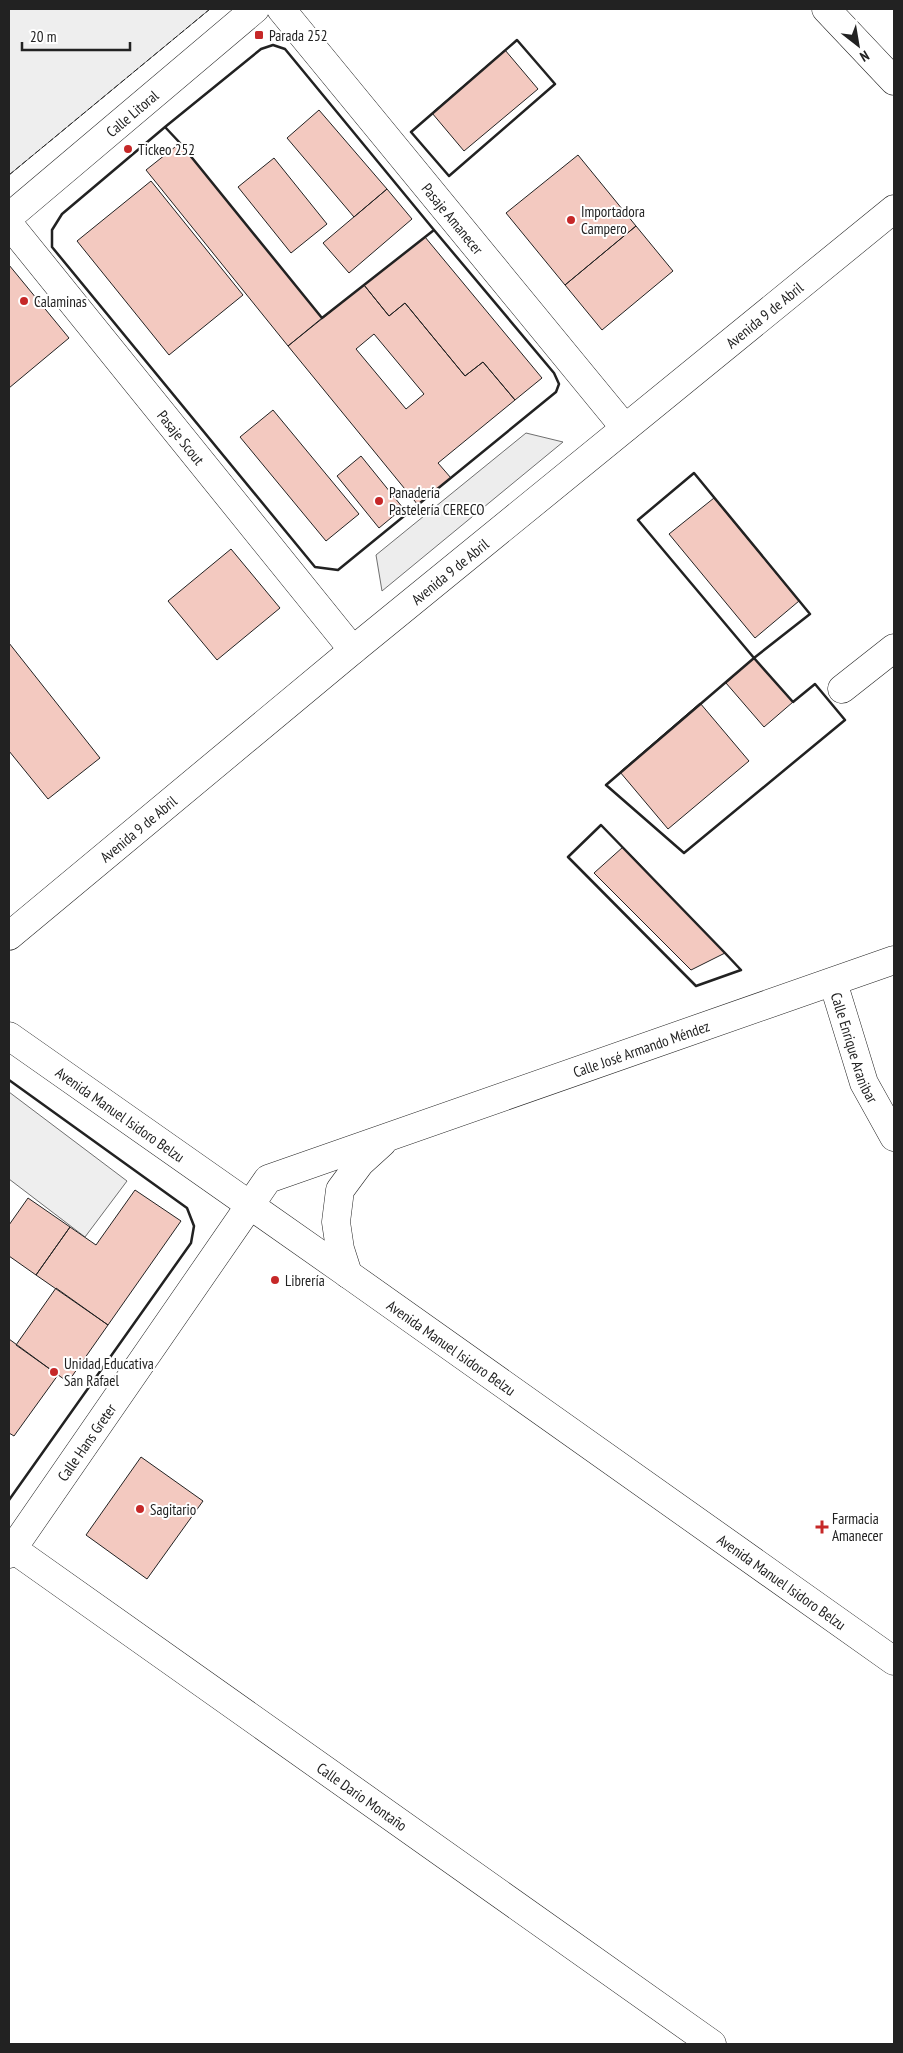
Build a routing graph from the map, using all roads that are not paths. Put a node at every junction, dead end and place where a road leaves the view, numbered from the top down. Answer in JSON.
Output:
{"nodes":[{"id":1,"x":255,"y":9,"type":"edge"},
{"id":2,"x":281,"y":9,"type":"edge"},
{"id":3,"x":826,"y":9,"type":"edge"},
{"id":4,"x":894,"y":81,"type":"edge"},
{"id":5,"x":894,"y":209,"type":"edge"},
{"id":6,"x":9,"y":217,"type":"edge"},
{"id":7,"x":9,"y":224,"type":"edge"},
{"id":8,"x":625,"y":428,"type":"junction"},
{"id":9,"x":894,"y":648,"type":"edge"},
{"id":10,"x":353,"y":650,"type":"junction"},
{"id":11,"x":842,"y":690,"type":"dead end"},
{"id":12,"x":9,"y":936,"type":"edge"},
{"id":13,"x":894,"y":960,"type":"edge"},
{"id":14,"x":833,"y":982,"type":"junction"},
{"id":15,"x":9,"y":1036,"type":"edge"},
{"id":16,"x":388,"y":1138,"type":"junction"},
{"id":17,"x":894,"y":1138,"type":"edge"},
{"id":18,"x":250,"y":1206,"type":"junction"},
{"id":19,"x":348,"y":1274,"type":"junction"},
{"id":20,"x":11,"y":1552,"type":"edge"},
{"id":21,"x":894,"y":1661,"type":"edge"},
{"id":22,"x":712,"y":2044,"type":"edge"}],
"edges":[{"from":1,"to":6,"type":"street","name":"Calle Litoral"},
{"from":2,"to":8,"type":"street","name":"Pasaje Amanecer"},
{"from":3,"to":4,"type":"street"},
{"from":5,"to":8,"type":"street","name":"Avenida 9 de Abril"},
{"from":7,"to":10,"type":"street","name":"Pasaje Scout"},
{"from":8,"to":10,"type":"street","name":"Avenida 9 de Abril"},
{"from":9,"to":11,"type":"street"},
{"from":10,"to":12,"type":"street","name":"Avenida 9 de Abril"},
{"from":13,"to":14,"type":"street","name":"Calle José Armando Méndez"},
{"from":14,"to":16,"type":"street","name":"Calle José Armando Méndez"},
{"from":14,"to":17,"type":"street","name":"Calle Enrique Aranibar"},
{"from":15,"to":18,"type":"street","name":"Avenida Manuel Isidoro Belzu"},
{"from":16,"to":18,"type":"street","name":"Calle José Armando Méndez"},
{"from":16,"to":19,"type":"street","name":"Calle José Armando Méndez"},
{"from":18,"to":19,"type":"street","name":"Avenida Manuel Isidoro Belzu"},
{"from":18,"to":20,"type":"street","name":"Calle Hans Greter"},
{"from":19,"to":21,"type":"street","name":"Avenida Manuel Isidoro Belzu"},
{"from":20,"to":22,"type":"street","name":"Calle Dario Montaño"}]}
